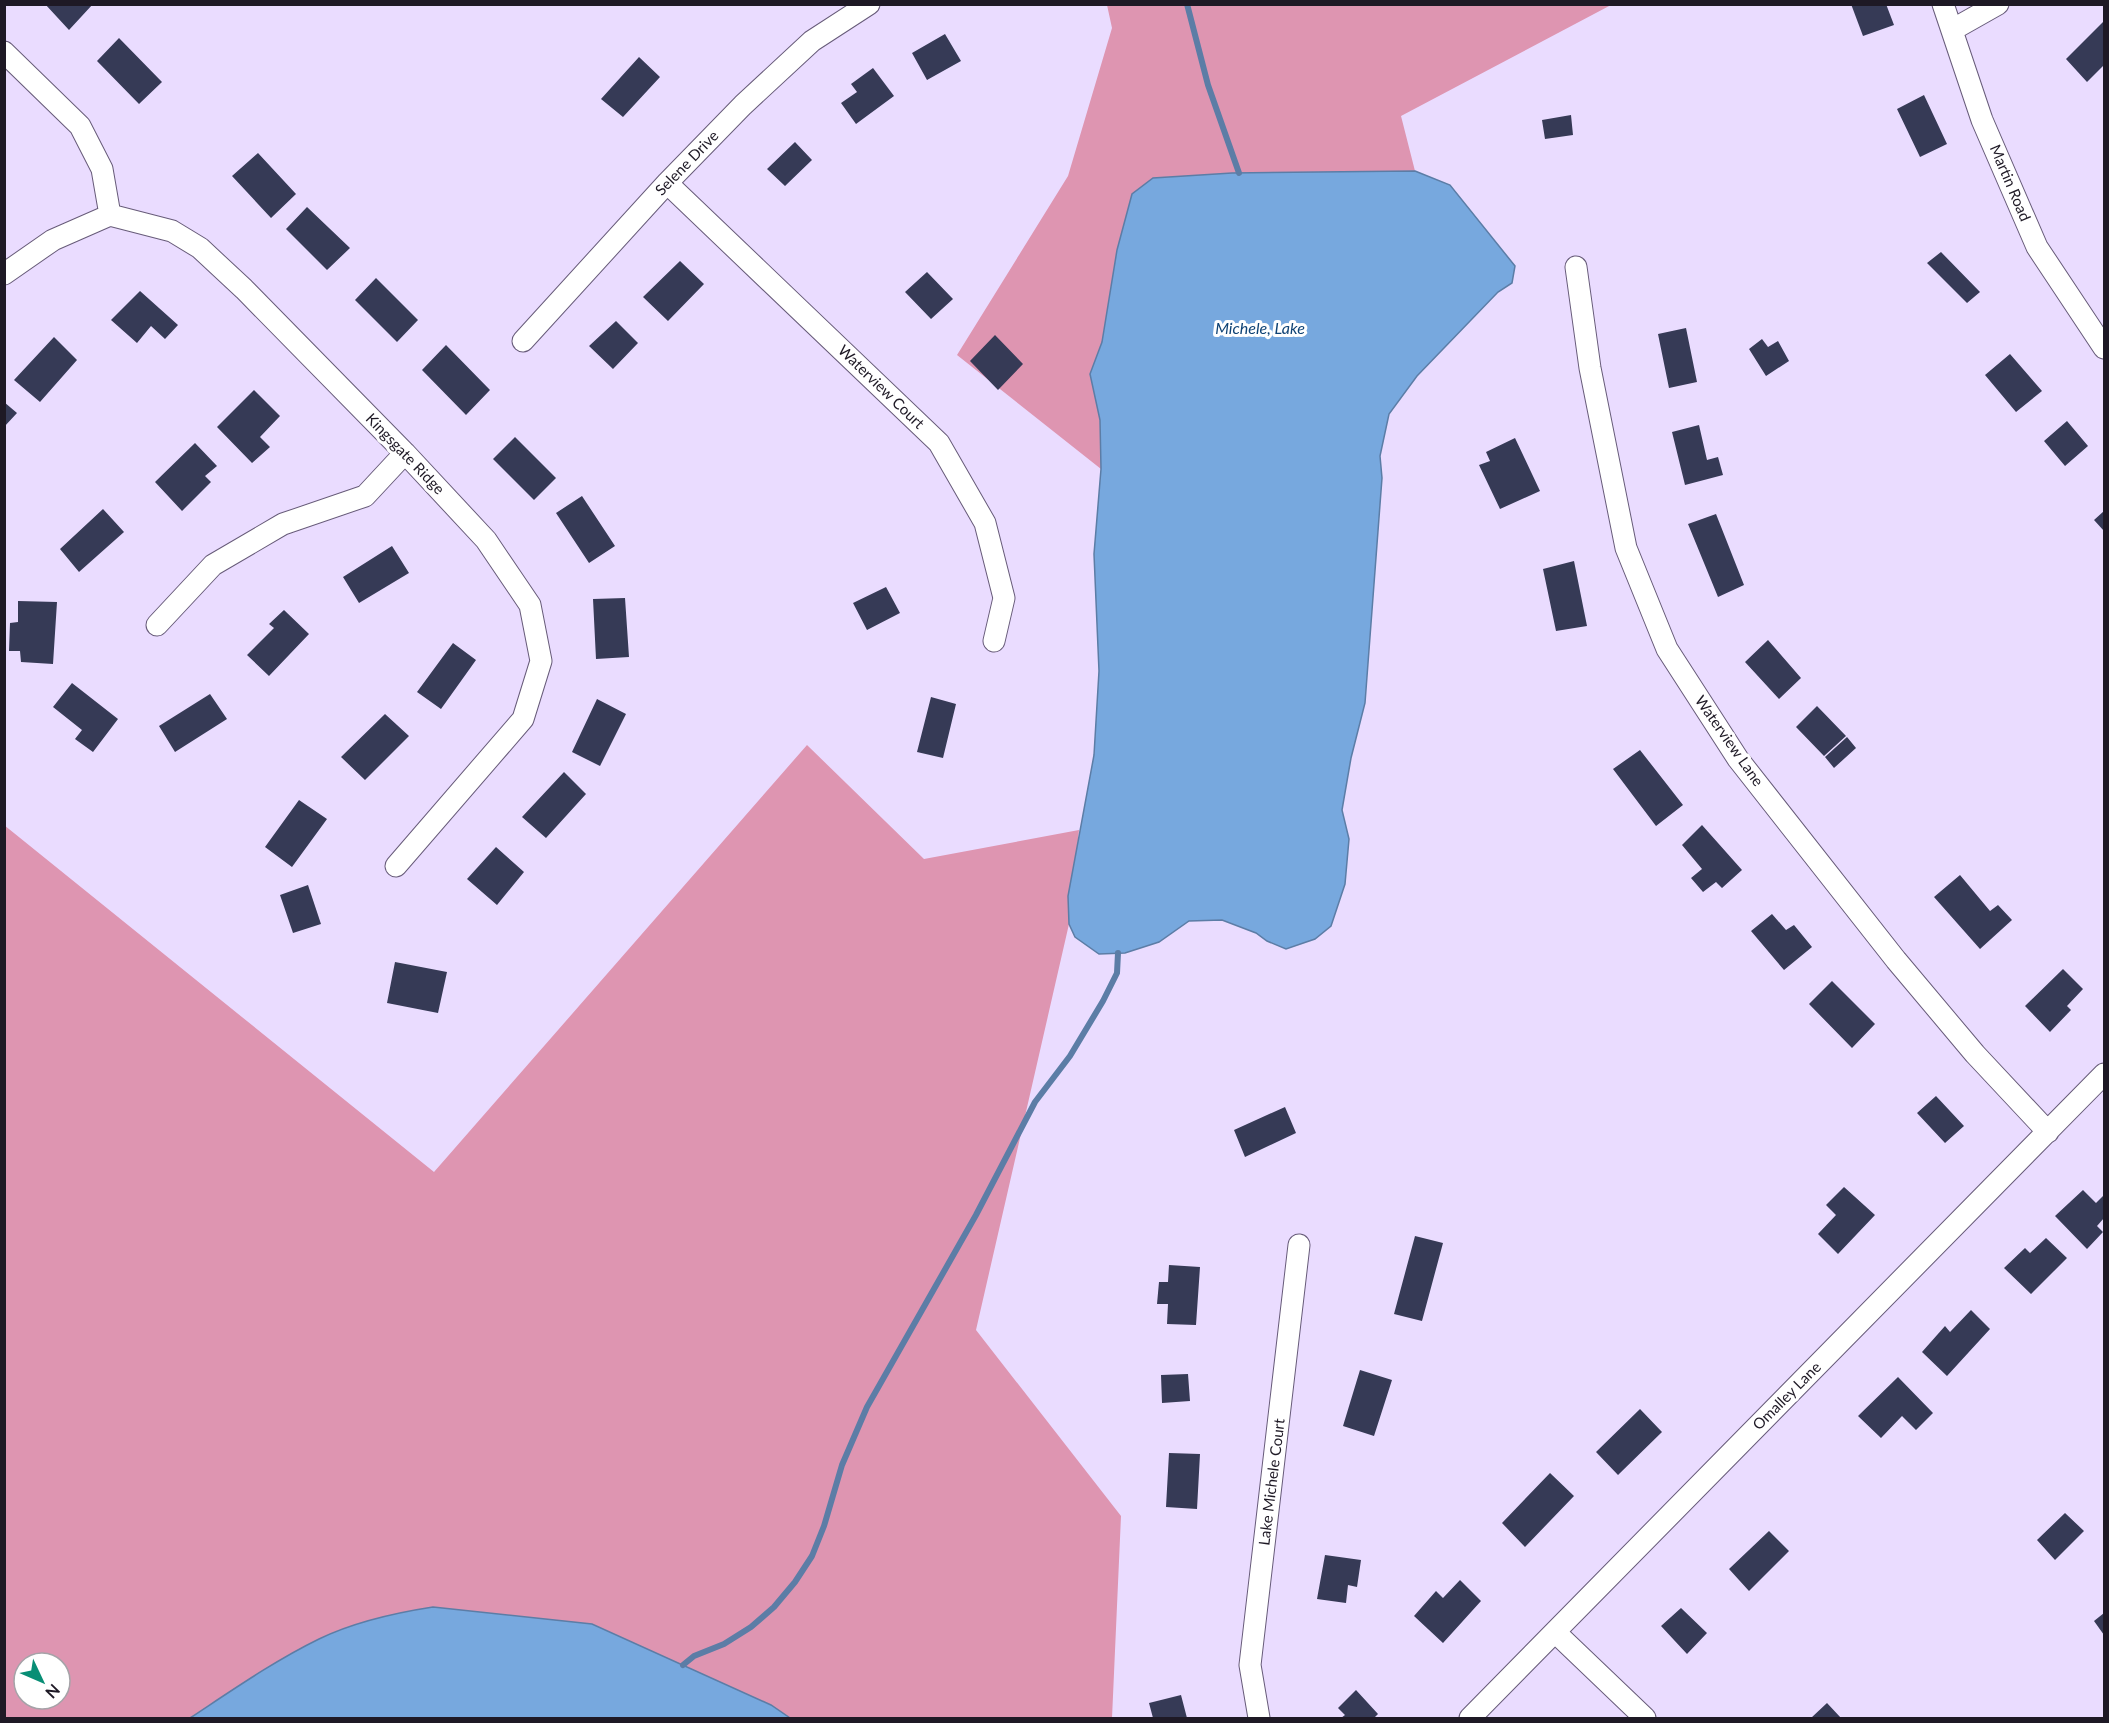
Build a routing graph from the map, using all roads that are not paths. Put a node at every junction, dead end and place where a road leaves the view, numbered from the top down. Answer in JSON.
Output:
{"nodes":[{"id":1,"x":869,"y":4,"type":"edge"},
{"id":2,"x":1943,"y":4,"type":"edge"},
{"id":3,"x":1998,"y":4,"type":"edge"},
{"id":4,"x":1952,"y":30,"type":"junction"},
{"id":5,"x":4,"y":52,"type":"edge"},
{"id":6,"x":667,"y":183,"type":"junction"},
{"id":7,"x":110,"y":215,"type":"junction"},
{"id":8,"x":1576,"y":267,"type":"dead end"},
{"id":9,"x":4,"y":274,"type":"edge"},
{"id":10,"x":523,"y":341,"type":"dead end"},
{"id":11,"x":2104,"y":348,"type":"edge"},
{"id":12,"x":405,"y":453,"type":"junction"},
{"id":13,"x":157,"y":625,"type":"dead end"},
{"id":14,"x":994,"y":641,"type":"dead end"},
{"id":15,"x":396,"y":866,"type":"dead end"},
{"id":16,"x":2104,"y":1074,"type":"edge"},
{"id":17,"x":2048,"y":1132,"type":"junction"},
{"id":18,"x":1299,"y":1245,"type":"dead end"},
{"id":19,"x":1554,"y":1632,"type":"junction"},
{"id":20,"x":1258,"y":1719,"type":"edge"},
{"id":21,"x":1470,"y":1719,"type":"edge"},
{"id":22,"x":1645,"y":1719,"type":"edge"}],
"edges":[{"from":1,"to":6,"type":"street","name":"Selene Drive"},
{"from":2,"to":4,"type":"street","name":"Martin Road"},
{"from":3,"to":4,"type":"street"},
{"from":4,"to":11,"type":"street","name":"Martin Road"},
{"from":5,"to":7,"type":"street"},
{"from":6,"to":10,"type":"street","name":"Selene Drive"},
{"from":6,"to":14,"type":"street","name":"Waterview Court"},
{"from":7,"to":9,"type":"street"},
{"from":7,"to":12,"type":"street","name":"Kingsgate Ridge"},
{"from":8,"to":17,"type":"street","name":"Waterview Lane"},
{"from":12,"to":13,"type":"street"},
{"from":12,"to":15,"type":"street","name":"Kingsgate Ridge"},
{"from":16,"to":17,"type":"street","name":"Omalley Lane"},
{"from":17,"to":19,"type":"street","name":"Omalley Lane"},
{"from":18,"to":20,"type":"street","name":"Lake Michele Court"},
{"from":19,"to":21,"type":"street","name":"Omalley Lane"},
{"from":19,"to":22,"type":"street"}]}
